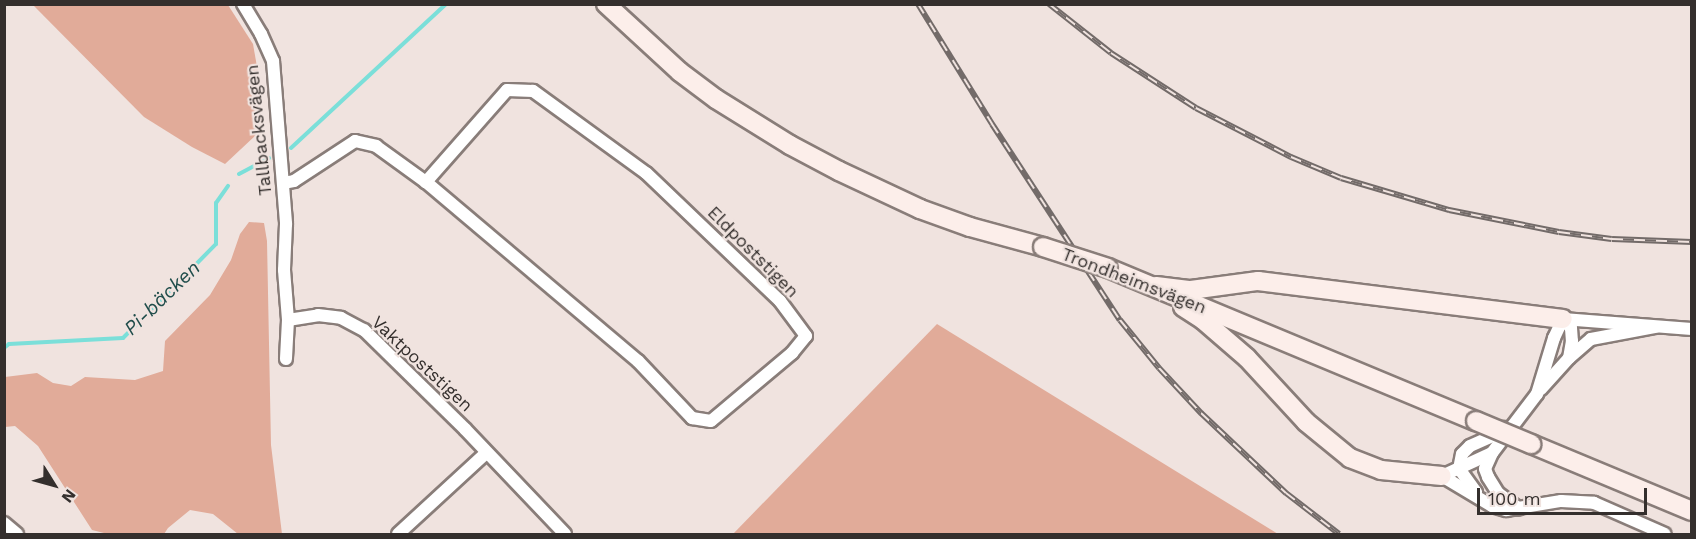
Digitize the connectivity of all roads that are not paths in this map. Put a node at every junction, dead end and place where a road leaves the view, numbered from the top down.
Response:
1 (243, 4) edge
2 (606, 4) edge
3 (289, 182) junction
4 (426, 182) junction
5 (1150, 284) junction
6 (1563, 319) junction
7 (288, 320) junction
8 (1656, 327) junction
9 (1692, 329) edge
10 (1569, 357) junction
11 (286, 359) dead end
12 (1537, 394) junction
13 (1520, 414) junction
14 (486, 453) junction
15 (1492, 453) junction
16 (1451, 472) junction
17 (1480, 498) junction
18 (1519, 509) junction
19 (1692, 511) edge
20 (4, 523) edge
21 (17, 534) edge
22 (398, 534) edge
23 (565, 534) edge
24 (1665, 534) edge

1 - 3 street, Tallbacksvägen
2 - 5 main road, Trondheimsvägen, bridge
3 - 4 street, Eldpoststigen
3 - 7 street, Tallbacksvägen
4 - 4 street, Eldpoststigen
5 - 6 main road
5 - 16 main road
5 - 19 main road, Trondheimsvägen, bridge
6 - 8 street
6 - 10 street
6 - 12 street
7 - 11 street, Tallbacksvägen
7 - 14 street, Vaktpoststigen
8 - 9 street
8 - 10 street
10 - 12 street
12 - 13 street
13 - 15 street
13 - 16 street
14 - 22 street
14 - 23 street, Vaktpoststigen
15 - 16 street
15 - 18 street
16 - 17 street
16 - 17 street
17 - 18 street
18 - 24 street
20 - 21 street

